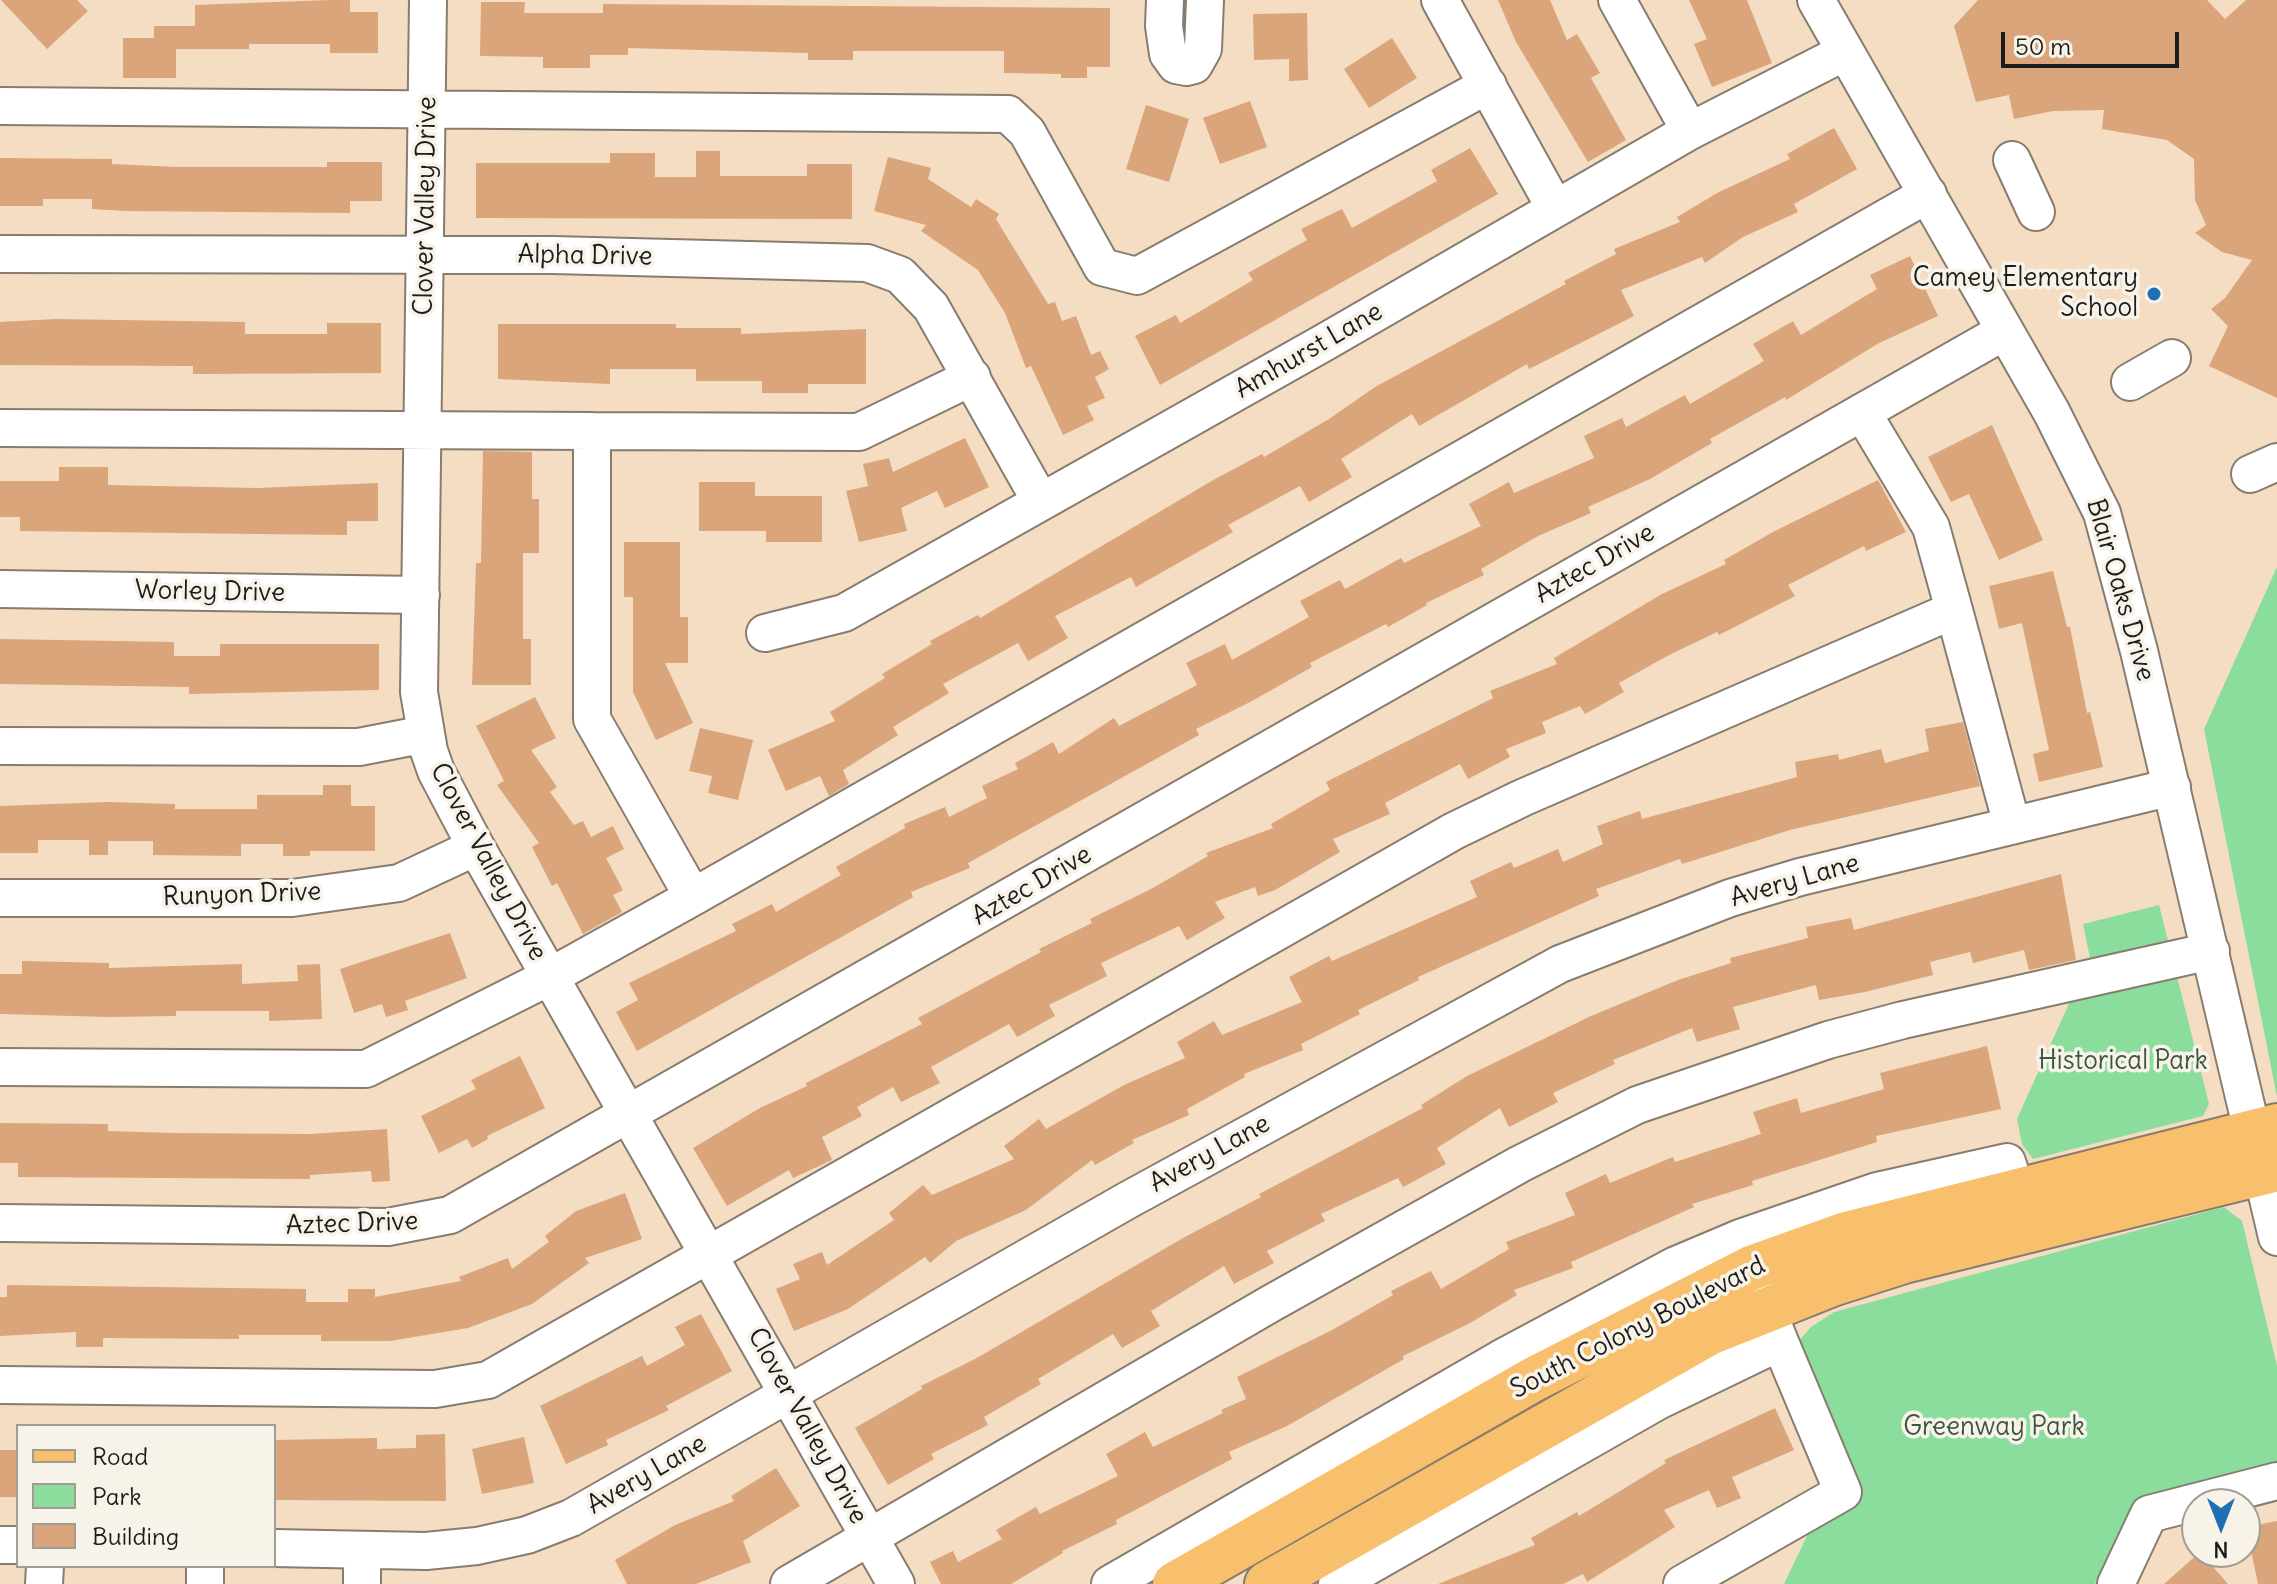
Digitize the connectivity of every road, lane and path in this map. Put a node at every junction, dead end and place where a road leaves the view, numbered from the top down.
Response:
1 (428, 0) edge
2 (1165, 0) edge
3 (1205, 0) edge
4 (1440, 0) edge
5 (1617, 0) edge
6 (1816, 0) edge
7 (1845, 52) junction
8 (1488, 85) junction
9 (0, 106) edge
10 (427, 109) junction
11 (1690, 131) junction
12 (2012, 160) dead end
13 (1928, 194) junction
14 (1555, 208) junction
15 (2036, 212) dead end
16 (0, 254) edge
17 (425, 255) junction
18 (2005, 331) junction
19 (2172, 358) dead end
20 (972, 377) junction
21 (2130, 382) dead end
22 (1862, 412) junction
23 (0, 428) edge
24 (592, 431) junction
25 (423, 432) junction
26 (1041, 502) junction
27 (0, 589) edge
28 (421, 595) junction
29 (1954, 610) junction
30 (765, 633) dead end
31 (426, 734) junction
32 (0, 746) edge
33 (2172, 787) junction
34 (2012, 825) junction
35 (476, 847) junction
36 (693, 897) junction
37 (0, 898) edge
38 (2211, 951) junction
39 (549, 977) junction
40 (0, 1067) edge
41 (629, 1114) junction
42 (2268, 1150) edge
43 (0, 1223) edge
44 (2277, 1237) edge
45 (1745, 1253) junction
46 (711, 1256) junction
47 (1773, 1326) junction
48 (0, 1385) edge
49 (790, 1393) junction
50 (2277, 1481) edge
51 (870, 1539) junction
52 (276, 1548) edge
53 (362, 1567) edge
54 (426, 1567) edge
55 (789, 1584) edge
56 (896, 1584) edge
57 (1110, 1584) edge
58 (1175, 1584) edge
59 (1267, 1584) edge
60 (1337, 1584) edge
61 (1682, 1584) edge
62 (2116, 1584) edge

1 - 10 street, Clover Valley Drive
2 - 3 street
4 - 8 street
5 - 11 street
6 - 7 street, Blair Oaks Drive
7 - 11 street, Amhurst Lane
7 - 13 street, Blair Oaks Drive
8 - 10 street
8 - 14 street
9 - 10 street
10 - 17 street, Clover Valley Drive
11 - 14 street, Amhurst Lane
12 - 15 street
13 - 18 street, Blair Oaks Drive
13 - 36 street
14 - 26 street, Amhurst Lane
16 - 17 street, Alpha Drive
17 - 20 street, Alpha Drive
17 - 25 street, Clover Valley Drive
18 - 22 street, Aztec Drive
18 - 33 street, Blair Oaks Drive
19 - 21 street
20 - 24 street
20 - 26 street, Alpha Drive
22 - 29 street
22 - 41 street, Aztec Drive
23 - 25 street
24 - 25 street
24 - 36 street
25 - 28 street, Clover Valley Drive
26 - 30 street, Amhurst Lane
27 - 28 street, Worley Drive
28 - 31 street, Clover Valley Drive
29 - 34 street
29 - 46 street
31 - 32 street
31 - 35 street, Clover Valley Drive
33 - 34 street, Avery Lane
33 - 38 street, Blair Oaks Drive
34 - 49 street, Avery Lane
35 - 37 street, Runyon Drive
35 - 39 street, Clover Valley Drive
36 - 39 street
38 - 42 street, Blair Oaks Drive
38 - 51 street
39 - 40 street
39 - 41 street, Clover Valley Drive
41 - 43 street, Aztec Drive
41 - 46 street, Clover Valley Drive
42 - 44 street, Blair Oaks Drive
42 - 45 main road, South Colony Boulevard
42 - 47 main road, South Colony Boulevard
45 - 47 street
45 - 57 street
45 - 58 main road, South Colony Boulevard
46 - 48 street
46 - 49 street, Clover Valley Drive
47 - 59 main road, South Colony Boulevard
47 - 60 street
47 - 61 street
49 - 51 street, Clover Valley Drive
49 - 54 street, Avery Lane
50 - 62 street
51 - 55 street
51 - 56 street, Clover Valley Drive
52 - 53 street, Avery Lane
53 - 54 street, Avery Lane

